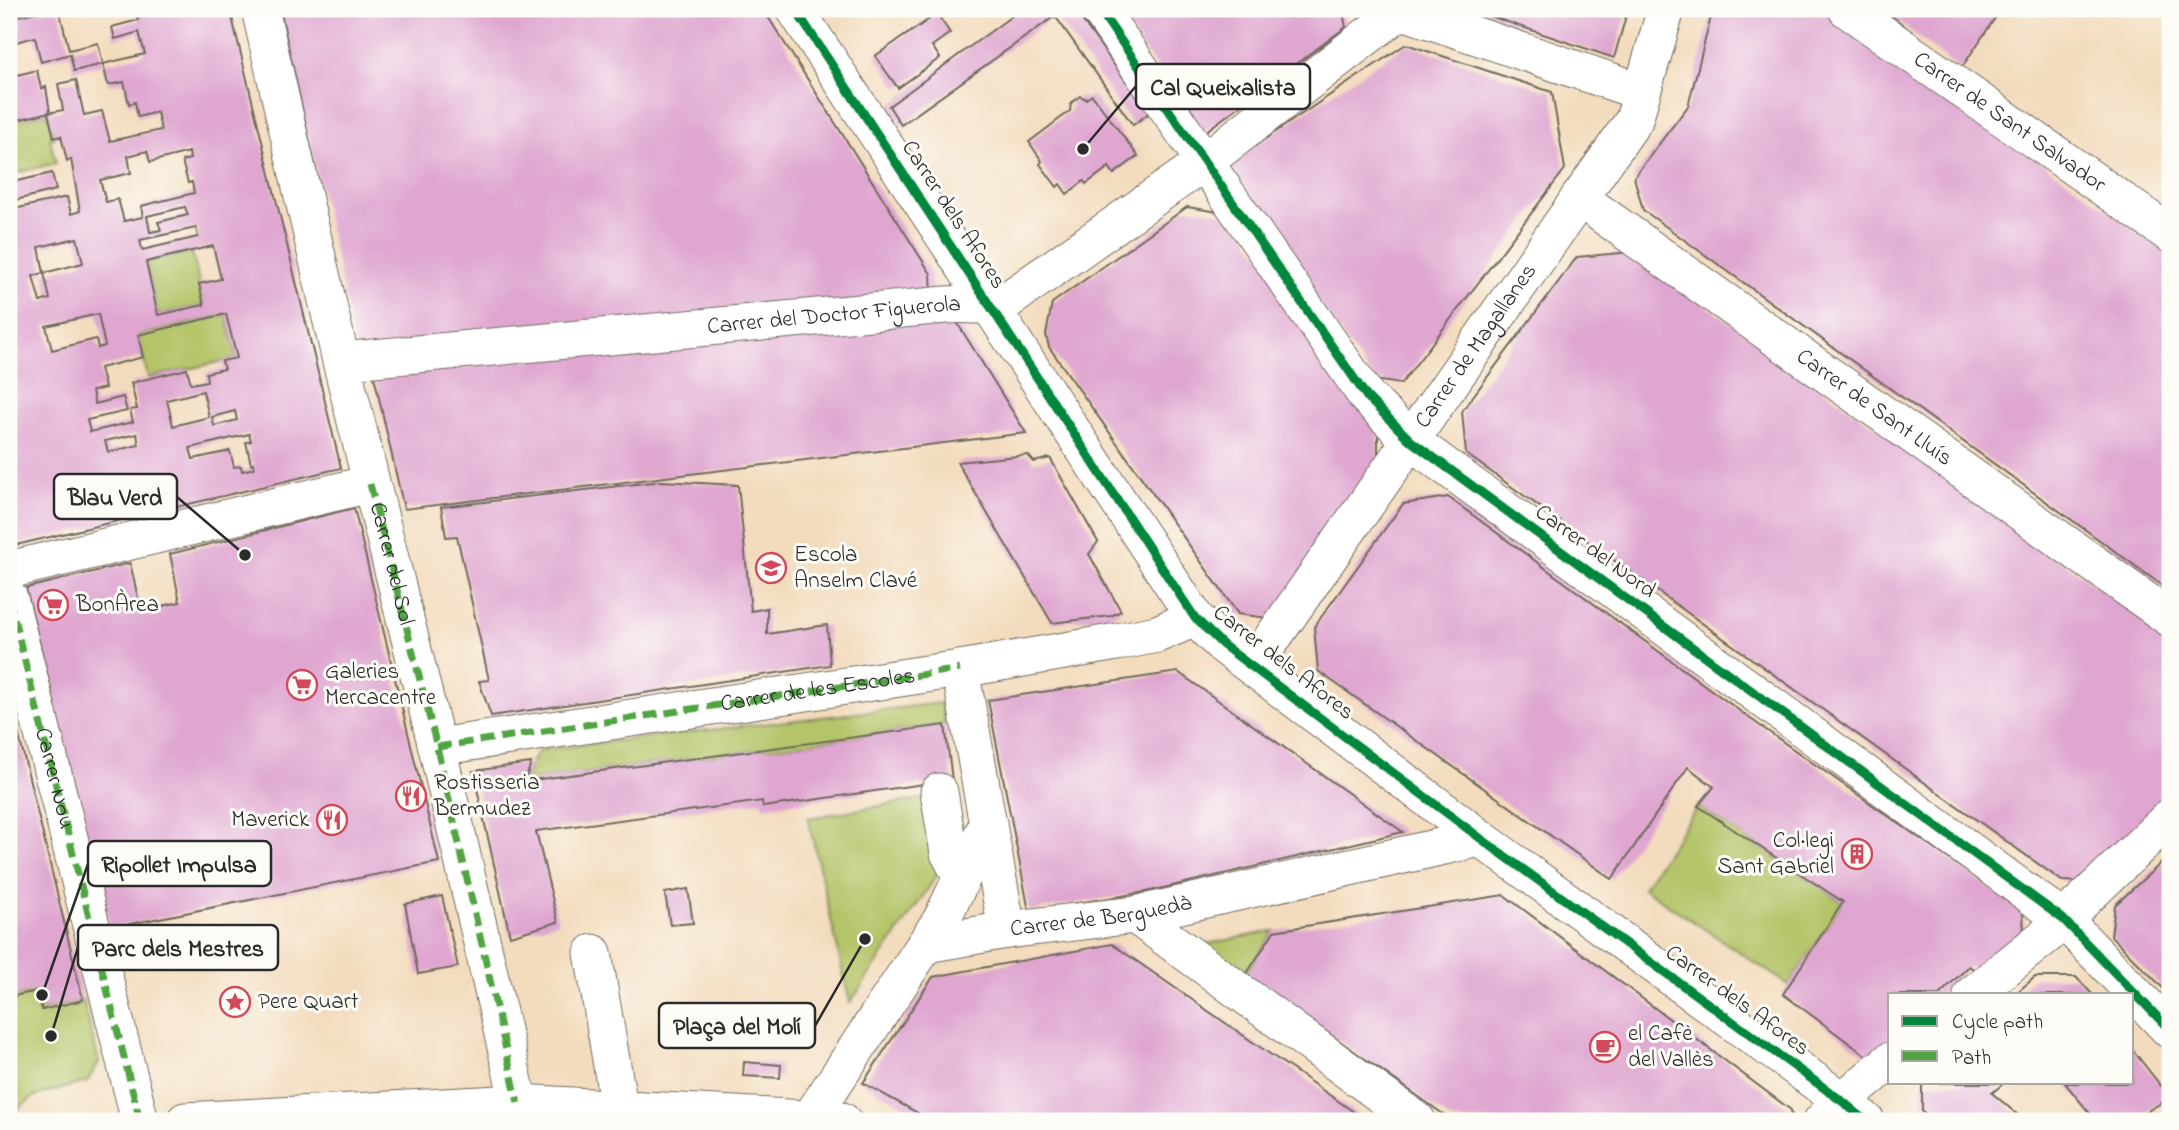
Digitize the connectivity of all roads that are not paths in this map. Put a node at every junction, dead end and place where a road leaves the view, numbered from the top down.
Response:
1 (260, 9) edge
2 (795, 9) edge
3 (1099, 9) edge
4 (1399, 9) edge
5 (1667, 9) edge
6 (1847, 9) edge
7 (1642, 92) junction
8 (1203, 163) junction
9 (1579, 198) junction
10 (2170, 234) edge
11 (990, 307) junction
12 (341, 361) junction
13 (1410, 440) junction
14 (370, 484) junction
15 (9, 570) edge
16 (9, 598) edge
17 (1195, 618) junction
18 (2170, 618) edge
19 (1253, 666) junction
20 (960, 669) junction
21 (437, 747) junction
22 (939, 792) dead end
23 (2170, 817) edge
24 (988, 823) junction
25 (1480, 838) junction
26 (962, 877) junction
27 (1135, 915) junction
28 (2063, 919) junction
29 (1007, 930) junction
30 (926, 944) junction
31 (593, 953) dead end
32 (1974, 993) edge
33 (2170, 1030) edge
34 (1888, 1063) edge
35 (619, 1107) junction
36 (521, 1112) edge
37 (1843, 1114) edge
38 (826, 1120) edge
39 (140, 1121) edge
40 (185, 1121) edge
41 (1417, 1121) edge

1 - 12 street, Carrer del Sol
2 - 11 street, Carrer dels Afores
3 - 8 street, Carrer del Nord
4 - 7 street
4 - 8 street, Carrer del Doctor Figuerola
5 - 7 street, Carrer de Magallanes
6 - 10 street, Carrer de Sant Salvador
7 - 9 street, Carrer de Magallanes
8 - 11 street, Carrer del Doctor Figuerola
8 - 13 street, Carrer del Nord
9 - 13 street, Carrer de Magallanes
9 - 18 street, Carrer de Sant Lluís
11 - 12 street, Carrer del Doctor Figuerola
11 - 17 street, Carrer dels Afores
12 - 14 street, Carrer del Sol
13 - 19 street, Carrer de Magallanes
13 - 28 street, Carrer del Nord
14 - 15 street
14 - 21 street, Carrer del Sol
16 - 39 street, Carrer Nou
17 - 19 street, Carrer dels Afores
17 - 20 street, Carrer de les Escoles
19 - 25 street, Carrer dels Afores
20 - 21 street, Carrer de les Escoles
20 - 24 street
21 - 36 street, Carrer del Sol
22 - 26 street
23 - 28 street
24 - 26 street
24 - 29 street
25 - 27 street, Carrer de Berguedà
25 - 37 street, Carrer dels Afores
26 - 30 street
27 - 29 street, Carrer de Berguedà
27 - 41 street
28 - 32 street
28 - 33 street, Carrer del Nord
29 - 30 street, Carrer de Berguedà
30 - 38 street
31 - 35 street
34 - 37 street
35 - 36 street
35 - 38 street
36 - 40 street

